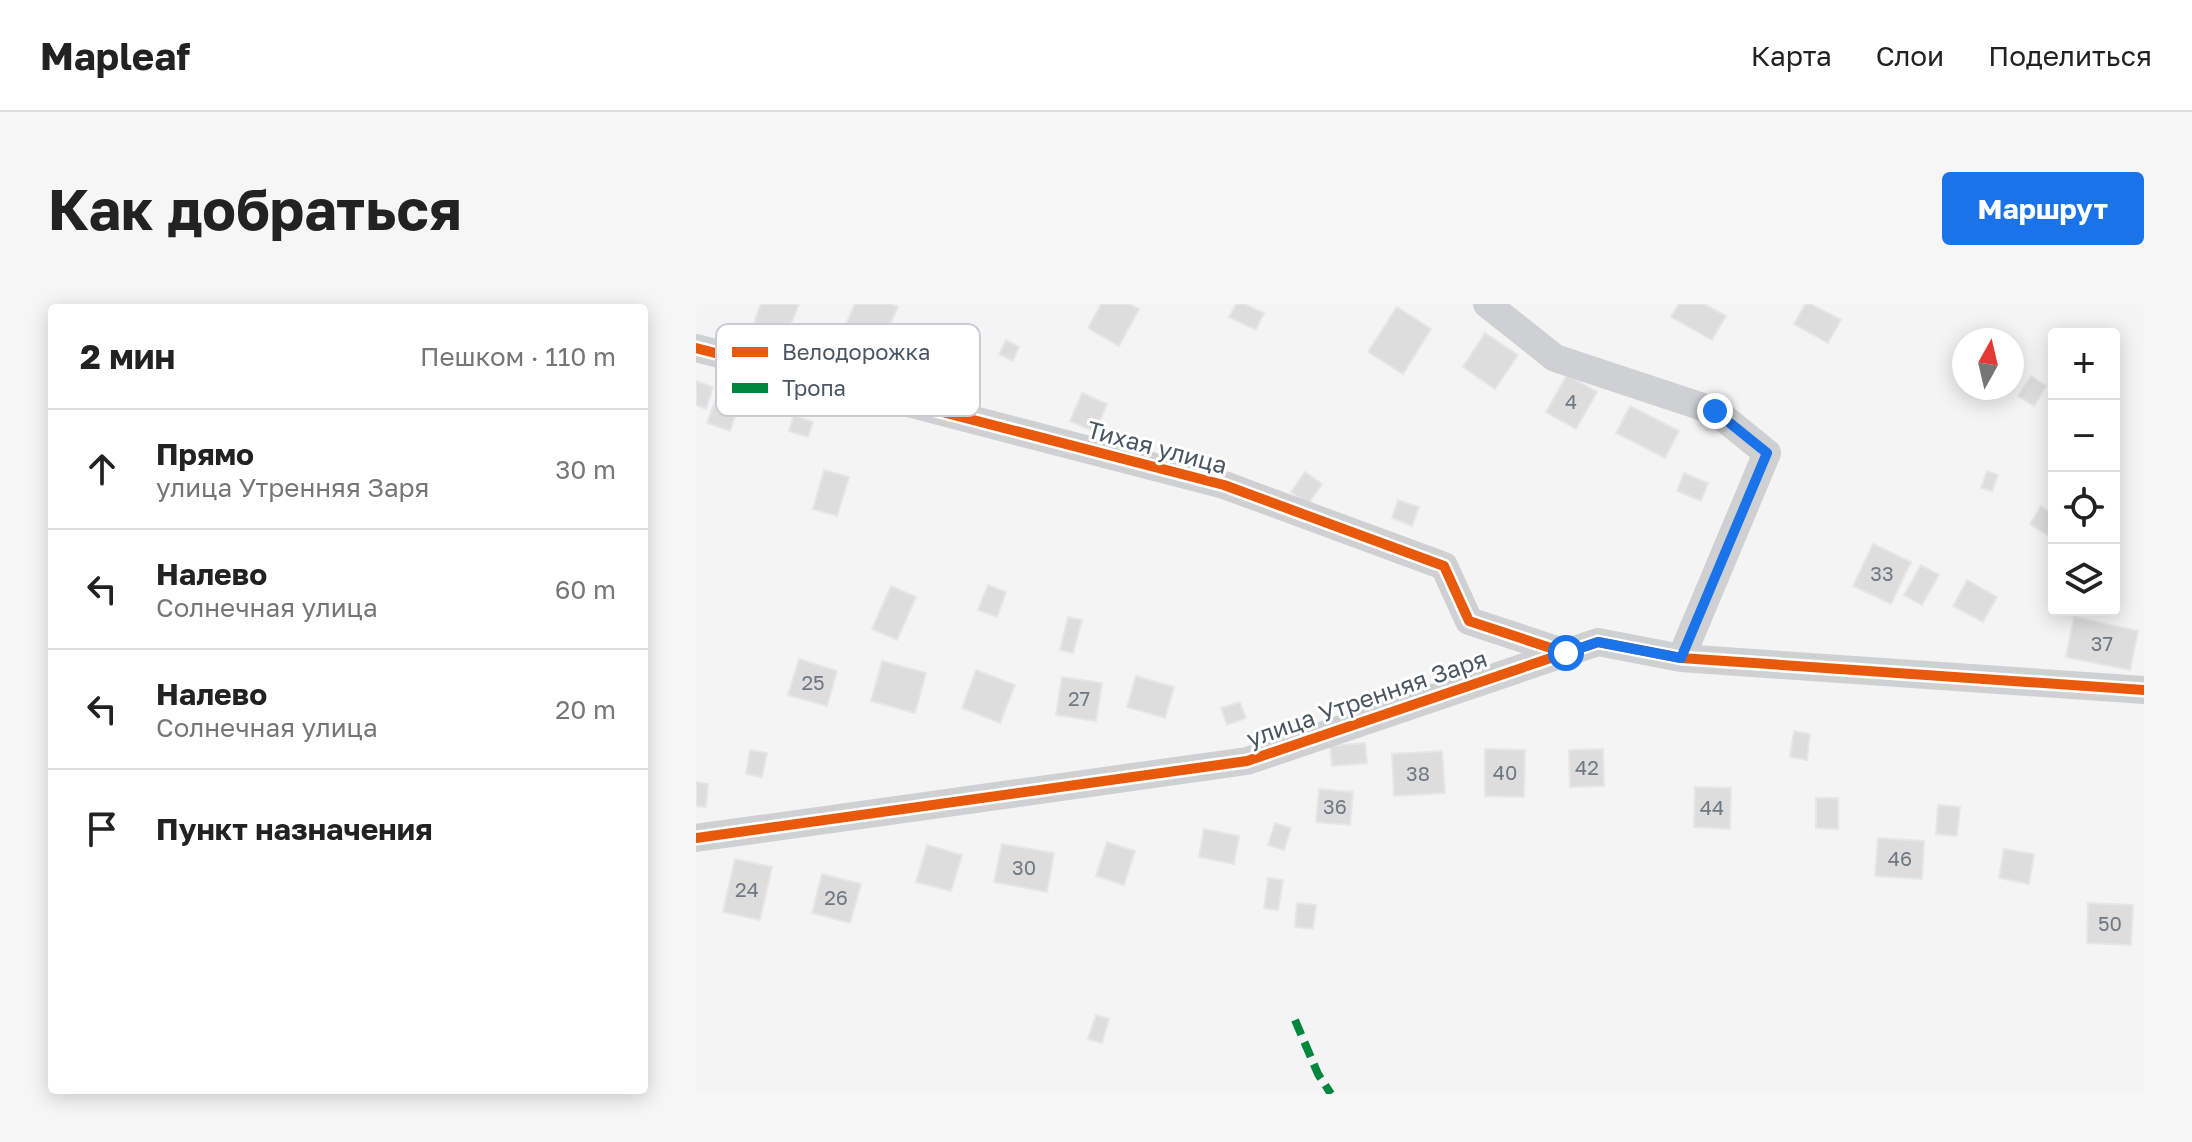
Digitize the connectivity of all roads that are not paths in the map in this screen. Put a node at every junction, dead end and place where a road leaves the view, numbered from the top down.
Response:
1 (1487, 304) edge
2 (696, 348) edge
3 (716, 353) edge
4 (958, 416) edge
5 (1566, 653) junction
6 (1681, 658) junction
7 (2144, 690) edge
8 (696, 838) edge

1 - 6 street
2 - 3 street, Тихая улица
4 - 5 street, Тихая улица
5 - 6 street, улица Утренняя Заря
5 - 8 street, улица Утренняя Заря
6 - 7 street, улица Утренняя Заря

